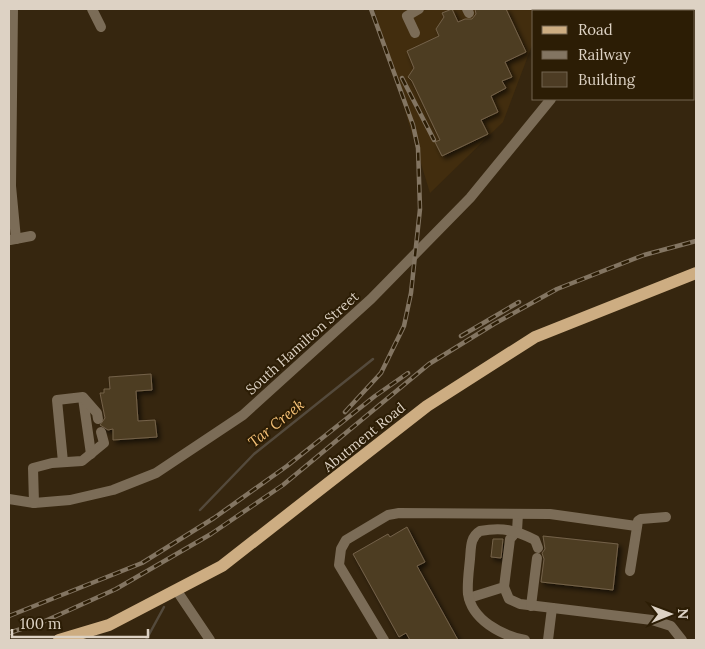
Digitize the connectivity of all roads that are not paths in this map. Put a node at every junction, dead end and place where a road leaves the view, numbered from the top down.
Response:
1 (13, 9) edge
2 (92, 9) edge
3 (419, 9) edge
4 (101, 27) dead end
5 (415, 34) dead end
6 (550, 100) edge
7 (31, 236) dead end
8 (12, 239) edge
9 (696, 273) edge
10 (83, 397) junction
11 (98, 419) dead end
12 (101, 432) dead end
13 (91, 454) junction
14 (63, 462) junction
15 (9, 499) edge
16 (34, 503) junction
17 (518, 514) junction
18 (666, 517) dead end
19 (636, 526) junction
20 (517, 531) junction
21 (630, 571) dead end
22 (504, 588) junction
23 (177, 591) junction
24 (469, 598) junction
25 (532, 606) junction
26 (552, 608) junction
27 (59, 640) edge
28 (210, 640) edge
29 (384, 640) edge
30 (525, 640) edge
31 (548, 640) edge
32 (682, 640) edge

1 - 8 street
2 - 4 street
3 - 5 street
6 - 16 street, South Hamilton Street
7 - 8 street
9 - 23 main road, Abutment Road
10 - 11 street
10 - 13 street
10 - 14 street
12 - 13 street
13 - 14 street
14 - 16 street
15 - 16 street, South Hamilton Street
17 - 19 street
17 - 20 street
17 - 29 street
18 - 19 street
19 - 21 street
20 - 22 street
20 - 24 street
20 - 25 street
22 - 24 street
22 - 25 street
23 - 27 main road, Abutment Road
23 - 28 street
24 - 30 street
25 - 26 street
26 - 31 street
26 - 32 street

